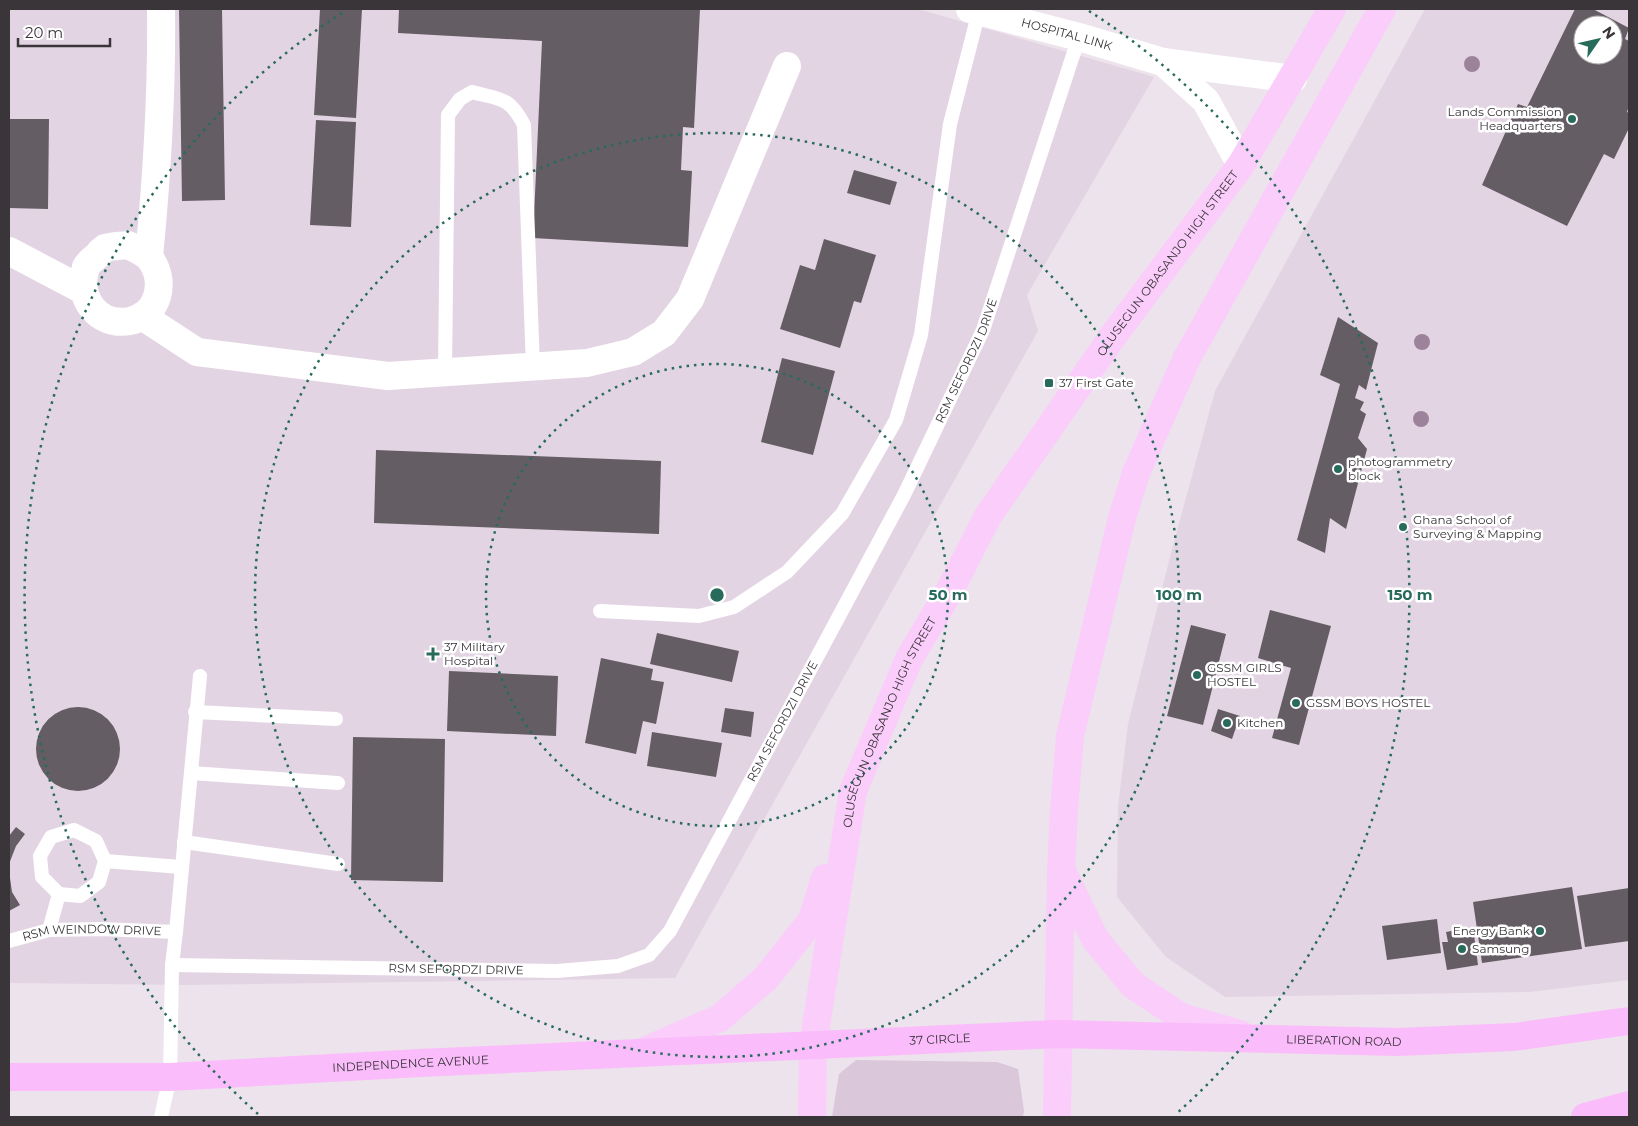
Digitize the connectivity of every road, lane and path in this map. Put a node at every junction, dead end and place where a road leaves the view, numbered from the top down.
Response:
1 (161, 9) edge
2 (1332, 9) edge
3 (1382, 9) edge
4 (989, 12) edge
5 (1079, 37) junction
6 (1163, 62) junction
7 (787, 66) dead end
8 (1293, 79) junction
9 (1241, 165) junction
10 (9, 251) edge
11 (149, 258) junction
12 (83, 290) junction
13 (142, 316) junction
14 (533, 367) junction
15 (445, 372) junction
16 (600, 611) dead end
17 (200, 676) dead end
18 (195, 712) junction
19 (336, 719) dead end
20 (191, 773) junction
21 (338, 784) dead end
22 (853, 791) junction
23 (184, 842) junction
24 (105, 861) junction
25 (338, 864) dead end
26 (181, 868) junction
27 (1061, 871) junction
28 (59, 894) junction
29 (49, 930) junction
30 (176, 932) junction
31 (9, 941) edge
32 (172, 965) junction
33 (1629, 1021) edge
34 (1057, 1034) junction
35 (1256, 1038) junction
36 (813, 1045) junction
37 (642, 1052) junction
38 (9, 1076) edge
39 (170, 1078) junction
40 (1629, 1104) edge
41 (161, 1117) edge
42 (812, 1117) edge
43 (1057, 1117) edge
44 (1585, 1117) edge

1 - 11 street
2 - 8 main road, OLUSEGUN OBASANJO HIGH STREET
3 - 27 main road
4 - 5 street, HOSPITAL LINK
4 - 16 lane
5 - 6 street, HOSPITAL LINK
5 - 32 lane, RSM SEFORDZI DRIVE
6 - 8 street, HOSPITAL LINK
6 - 9 street, HOSPITAL LINK
7 - 14 street
8 - 9 main road, OLUSEGUN OBASANJO HIGH STREET
9 - 22 main road, OLUSEGUN OBASANJO HIGH STREET
10 - 12 street
11 - 12 street
11 - 13 street
12 - 13 street
13 - 15 street
14 - 15 street
14 - 15 lane
17 - 18 lane
18 - 19 lane
18 - 20 lane
20 - 21 lane
20 - 23 lane
22 - 36 main road, OLUSEGUN OBASANJO HIGH STREET
22 - 37 main road
23 - 25 lane
23 - 26 lane
24 - 26 lane
24 - 28 lane
24 - 28 lane
26 - 30 lane
27 - 34 main road
27 - 35 main road
28 - 29 lane
29 - 30 lane, RSM WEINDOW DRIVE
29 - 31 lane, RSM WEINDOW DRIVE
30 - 32 lane
32 - 39 lane
33 - 35 highway, LIBERATION ROAD
34 - 35 highway, LIBERATION ROAD
34 - 36 highway, 37 CIRCLE
34 - 43 main road
36 - 37 highway, INDEPENDENCE AVENUE
36 - 42 main road
37 - 39 highway, INDEPENDENCE AVENUE
38 - 39 highway, INDEPENDENCE AVENUE
39 - 41 lane
40 - 44 highway

